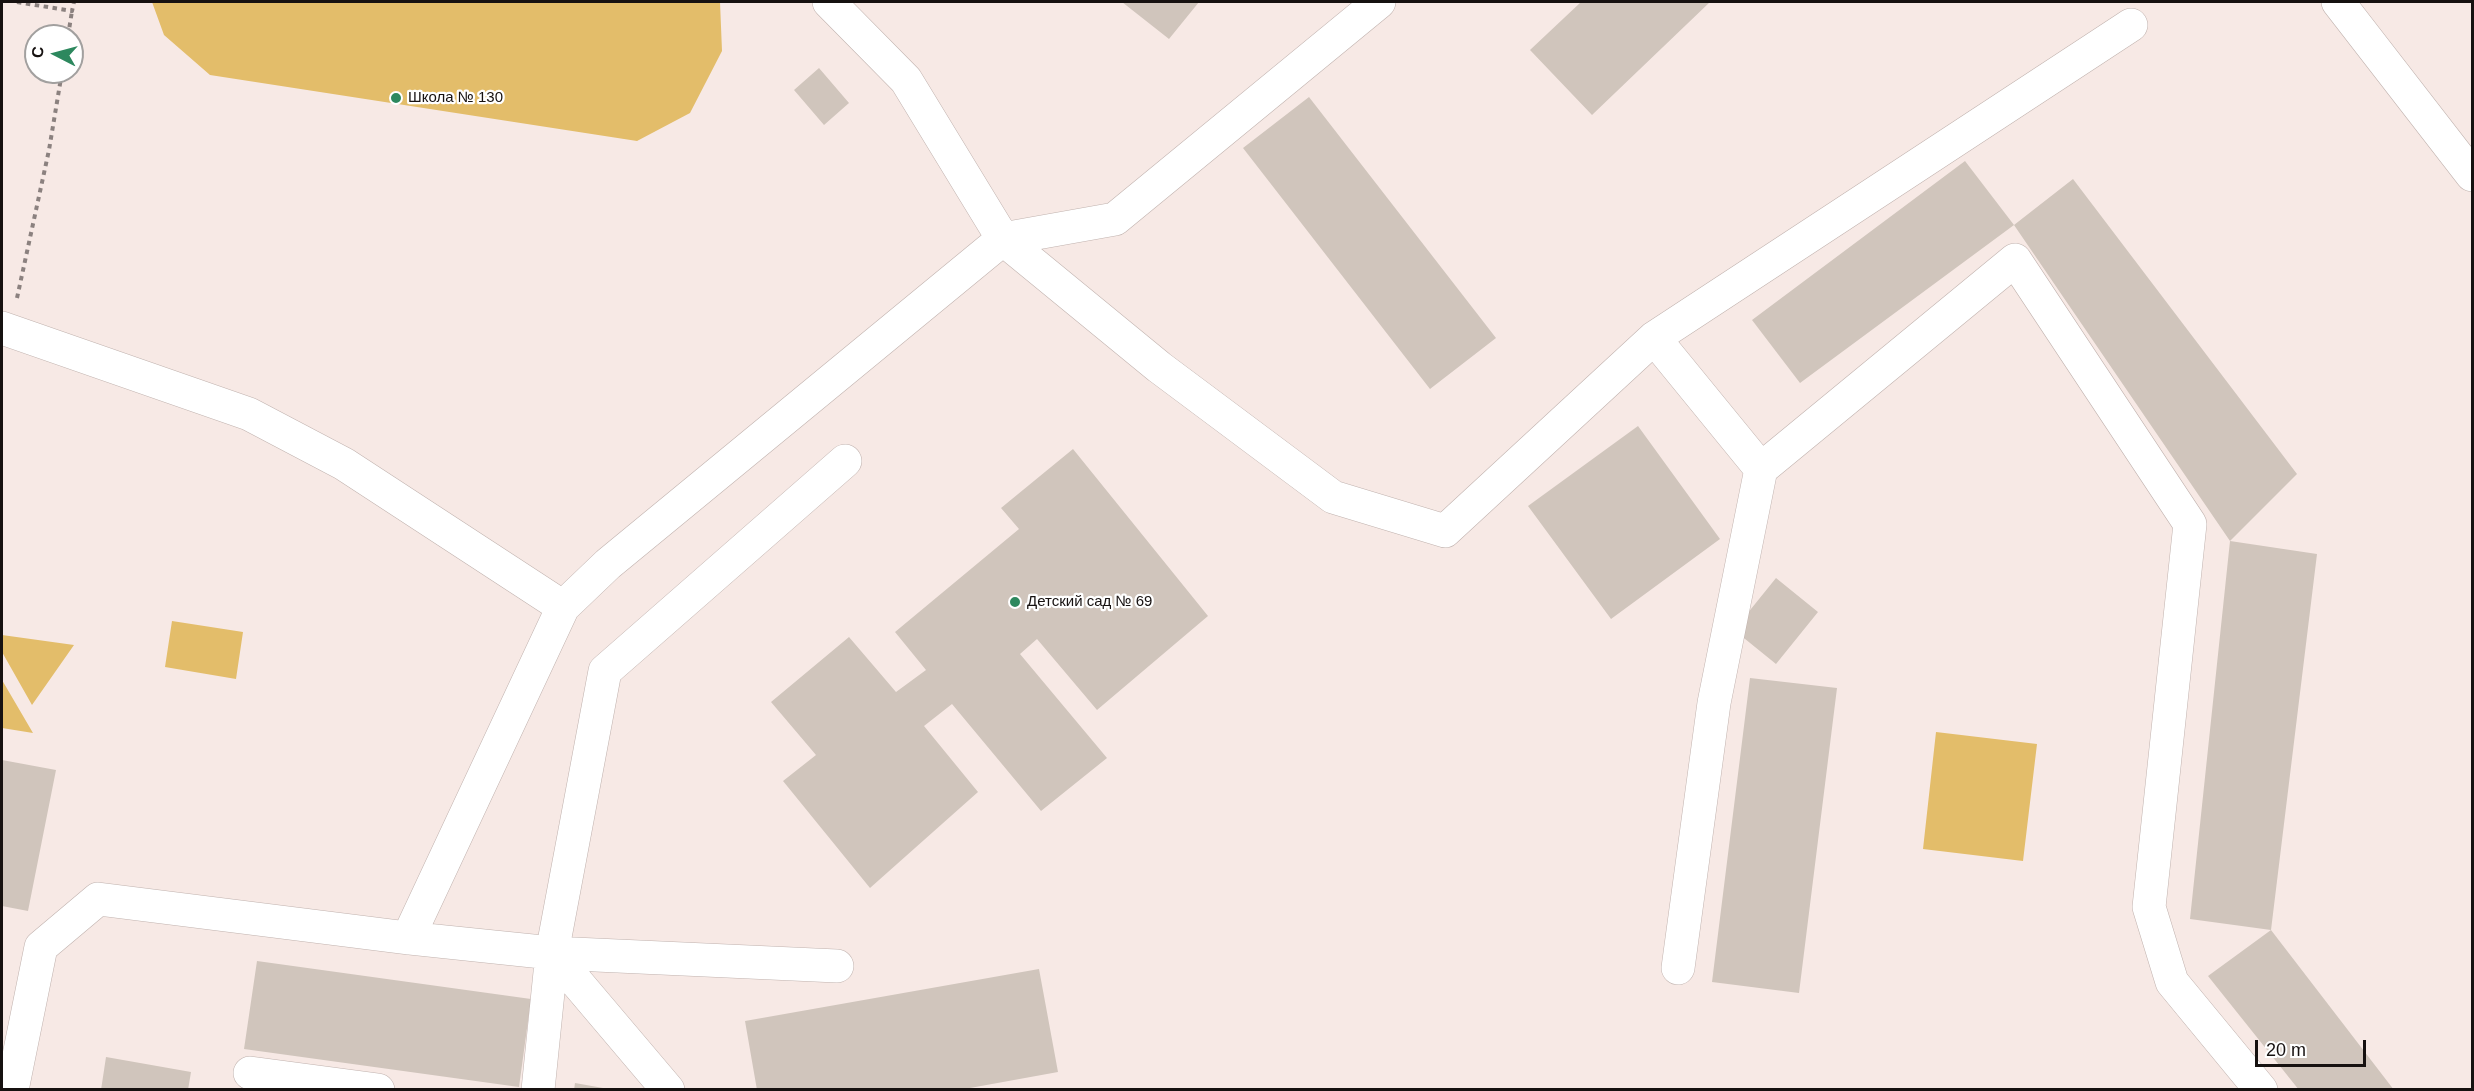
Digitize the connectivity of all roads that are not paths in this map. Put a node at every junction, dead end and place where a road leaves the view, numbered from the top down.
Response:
1 (829, 2) edge
2 (1379, 2) edge
3 (2338, 2) edge
4 (2131, 25) dead end
5 (2472, 175) edge
6 (1003, 239) junction
7 (6, 329) edge
8 (1654, 338) junction
9 (845, 461) dead end
10 (1761, 469) junction
11 (563, 606) junction
12 (408, 938) junction
13 (552, 953) junction
14 (837, 966) dead end
15 (1678, 968) dead end
16 (12, 1036) edge
17 (250, 1073) dead end
18 (12, 1089) edge
19 (378, 1089) edge
20 (538, 1089) edge
21 (668, 1089) edge
22 (2261, 1089) edge

1 - 6 street
2 - 6 street
3 - 5 street
4 - 8 street
6 - 8 street
6 - 11 street
7 - 11 street
8 - 10 street
9 - 13 street
10 - 15 street
10 - 22 street
11 - 12 street
12 - 13 street
12 - 16 street
13 - 14 street
13 - 20 street
13 - 21 street
16 - 18 street
17 - 19 street

